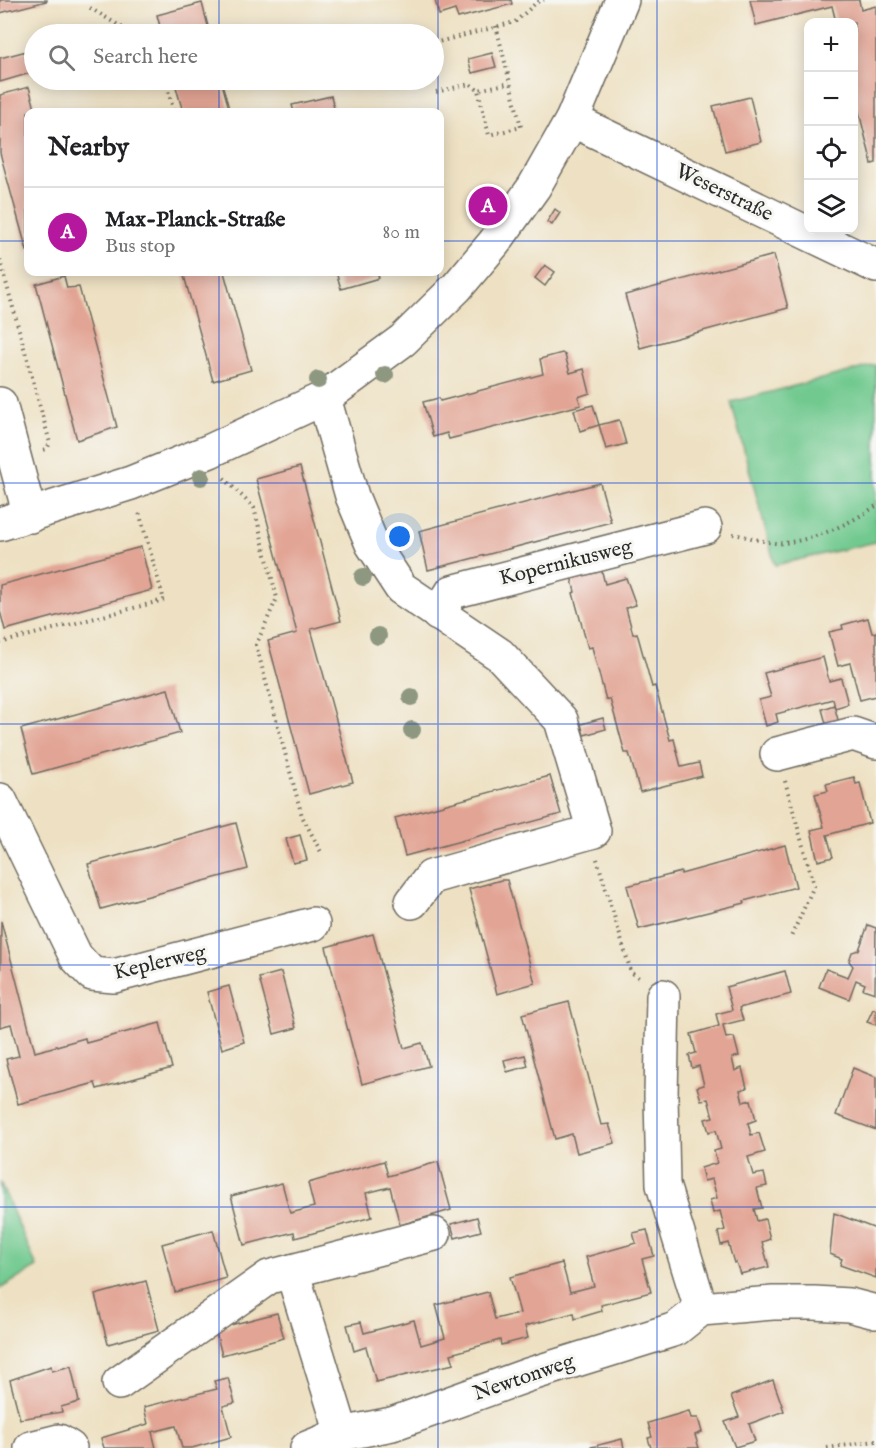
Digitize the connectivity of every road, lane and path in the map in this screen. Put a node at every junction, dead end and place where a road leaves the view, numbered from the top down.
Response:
1 (544, 0) edge
2 (622, 0) edge
3 (90, 9) dead end
4 (115, 24) edge
5 (496, 26) junction
6 (444, 40) edge
7 (510, 83) junction
8 (168, 90) edge
9 (478, 90) junction
10 (436, 92) dead end
11 (173, 108) edge
12 (572, 120) junction
13 (0, 260) edge
14 (876, 266) edge
15 (324, 398) junction
16 (0, 404) edge
17 (210, 451) junction
18 (15, 458) junction
19 (131, 483) junction
20 (876, 506) edge
21 (15, 520) edge
22 (705, 527) joint
23 (438, 614) junction
24 (0, 643) edge
25 (876, 742) edge
26 (777, 754) joint
27 (0, 800) edge
28 (594, 831) junction
29 (321, 852) dead end
30 (412, 902) dead end
31 (314, 924) dead end
32 (791, 937) dead end
33 (663, 996) joint
34 (434, 1234) dead end
35 (292, 1271) junction
36 (702, 1309) junction
37 (876, 1312) edge
38 (119, 1383) dead end
39 (342, 1434) junction
40 (876, 1441) edge
41 (31, 1448) edge
42 (70, 1448) edge
43 (308, 1448) edge
44 (827, 1448) edge

1 - 5 path
2 - 12 street
3 - 4 path
5 - 6 path
5 - 7 path
7 - 9 path
7 - 9 path
8 - 11 path
9 - 10 path
12 - 14 street, Weserstraße
12 - 15 street
13 - 18 path
15 - 17 street
15 - 23 street
16 - 18 street
17 - 19 street
17 - 29 path
18 - 21 street
19 - 21 street
19 - 24 path
20 - 22 path
22 - 23 street, Kopernikusweg
23 - 28 street
25 - 26 street
26 - 32 path
27 - 31 street, Keplerweg
28 - 30 street
28 - 33 path
33 - 36 street
34 - 35 street
35 - 38 street
35 - 39 street
36 - 37 street
36 - 39 street, Newtonweg
39 - 43 street, Newtonweg
40 - 44 path
41 - 42 street

